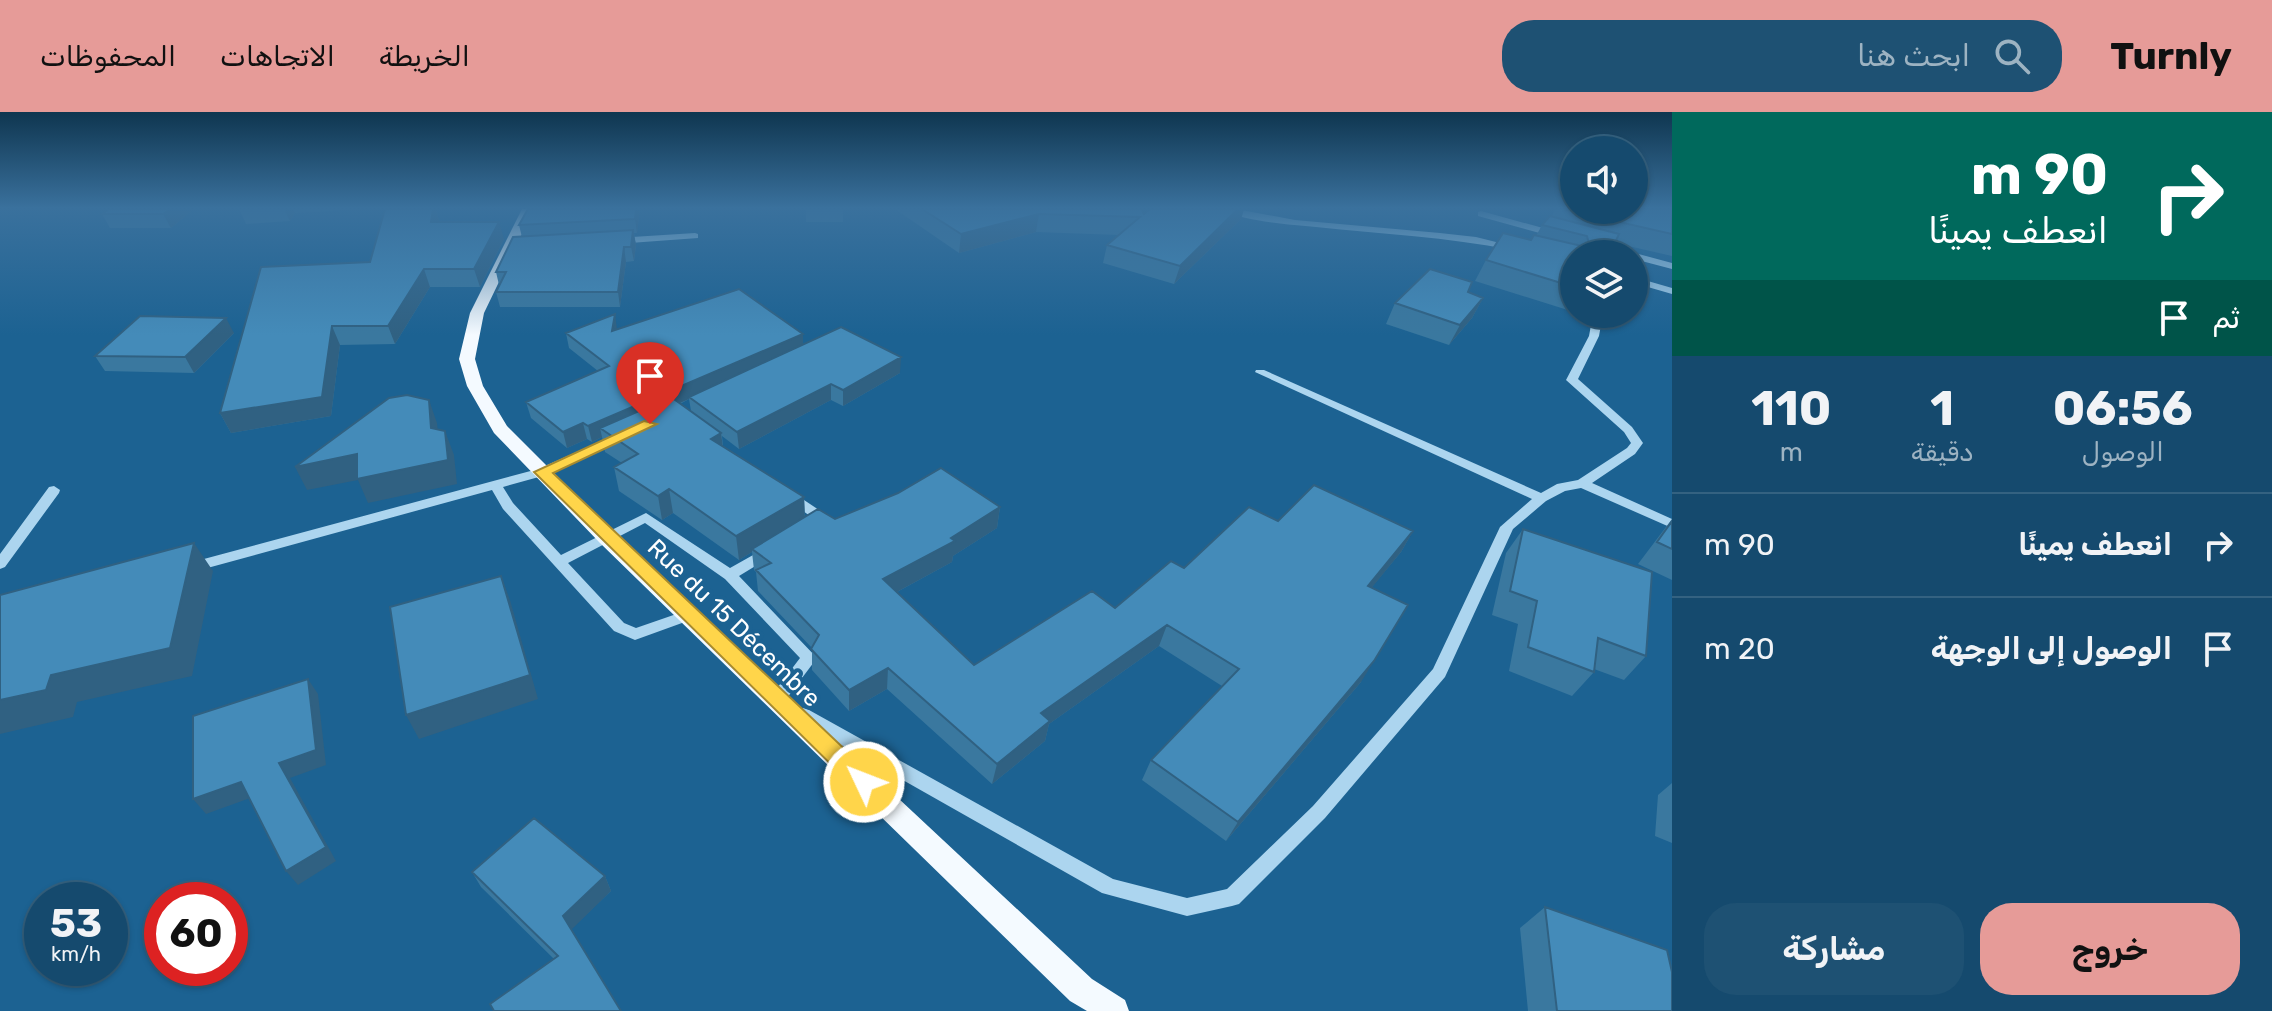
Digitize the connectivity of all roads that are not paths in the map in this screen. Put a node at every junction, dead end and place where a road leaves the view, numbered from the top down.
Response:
1 (514, 251) edge
2 (1648, 260) edge
3 (1672, 266) edge
4 (1648, 284) edge
5 (1672, 291) edge
6 (1595, 328) edge
7 (1260, 372) dead end
8 (636, 430) edge
9 (542, 472) junction
10 (774, 483) edge
11 (1582, 484) junction
12 (496, 485) junction
13 (54, 490) dead end
14 (1541, 498) junction
15 (1672, 524) edge
16 (810, 527) edge
17 (607, 538) junction
18 (783, 543) edge
19 (558, 562) junction
20 (0, 564) edge
21 (175, 572) edge
22 (730, 575) junction
23 (688, 615) junction
24 (776, 700) junction
25 (1114, 1011) edge

1 - 9 main road, Rue du 15 Décembre
2 - 3 street
4 - 5 street
6 - 11 street
7 - 14 street
8 - 9 street
9 - 12 street
9 - 17 main road, Rue du 15 Décembre
10 - 16 street
11 - 14 street
11 - 15 street
12 - 19 street
12 - 21 street
13 - 20 street
14 - 24 street
17 - 19 street
17 - 22 street
17 - 23 main road, Rue du 15 Décembre
18 - 22 street
19 - 23 street
22 - 24 street
23 - 24 main road, Rue du 15 Décembre
24 - 25 main road, Rue du 15 Décembre

